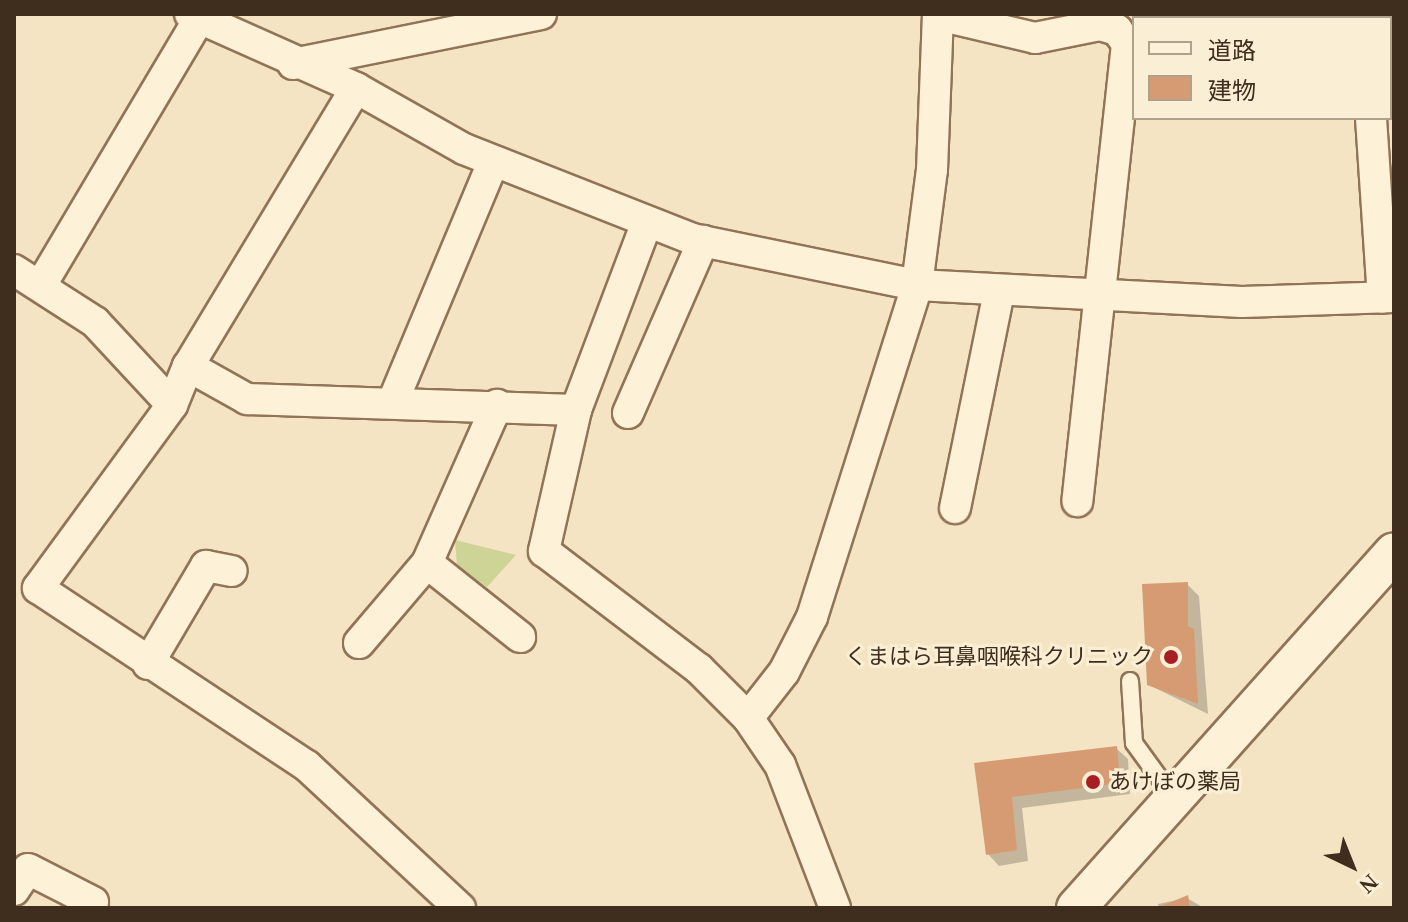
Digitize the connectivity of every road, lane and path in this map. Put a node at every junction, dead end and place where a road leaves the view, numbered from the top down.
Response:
1 (541, 14) edge
2 (938, 14) edge
3 (195, 16) edge
4 (1100, 19) edge
5 (291, 64) junction
6 (356, 88) junction
7 (1371, 120) edge
8 (493, 162) junction
9 (647, 222) junction
10 (703, 241) junction
11 (24, 282) edge
12 (917, 285) junction
13 (999, 292) junction
14 (1100, 298) junction
15 (1389, 298) edge
16 (188, 366) junction
17 (394, 399) junction
18 (172, 405) junction
19 (497, 405) junction
20 (576, 410) junction
21 (628, 413) dead end
22 (1077, 501) dead end
23 (955, 508) dead end
24 (1394, 552) edge
25 (427, 563) junction
26 (232, 571) dead end
27 (1394, 590) edge
28 (520, 637) dead end
29 (359, 643) dead end
30 (148, 664) junction
31 (1130, 681) dead end
32 (748, 718) junction
33 (1174, 798) junction
34 (14, 890) edge
35 (93, 902) dead end
36 (460, 908) edge
37 (835, 908) edge
38 (1076, 908) edge
39 (1102, 908) edge

1 - 5 street
2 - 4 street
2 - 12 street
3 - 5 street
3 - 11 street
4 - 14 street
5 - 6 street
6 - 8 street
6 - 16 street
7 - 15 street
8 - 9 street
8 - 17 street
9 - 10 street
9 - 20 street
10 - 12 street
10 - 21 street
11 - 18 street
12 - 13 street
12 - 32 street
13 - 14 street
13 - 23 street
14 - 15 street
14 - 22 street
16 - 17 street
16 - 18 street
17 - 19 street
18 - 30 street
19 - 20 street
19 - 25 street
20 - 32 street
24 - 33 street
25 - 28 street
25 - 29 street
26 - 30 street
27 - 39 street
30 - 36 street
31 - 33 lane
32 - 37 street
33 - 38 street
34 - 35 street

